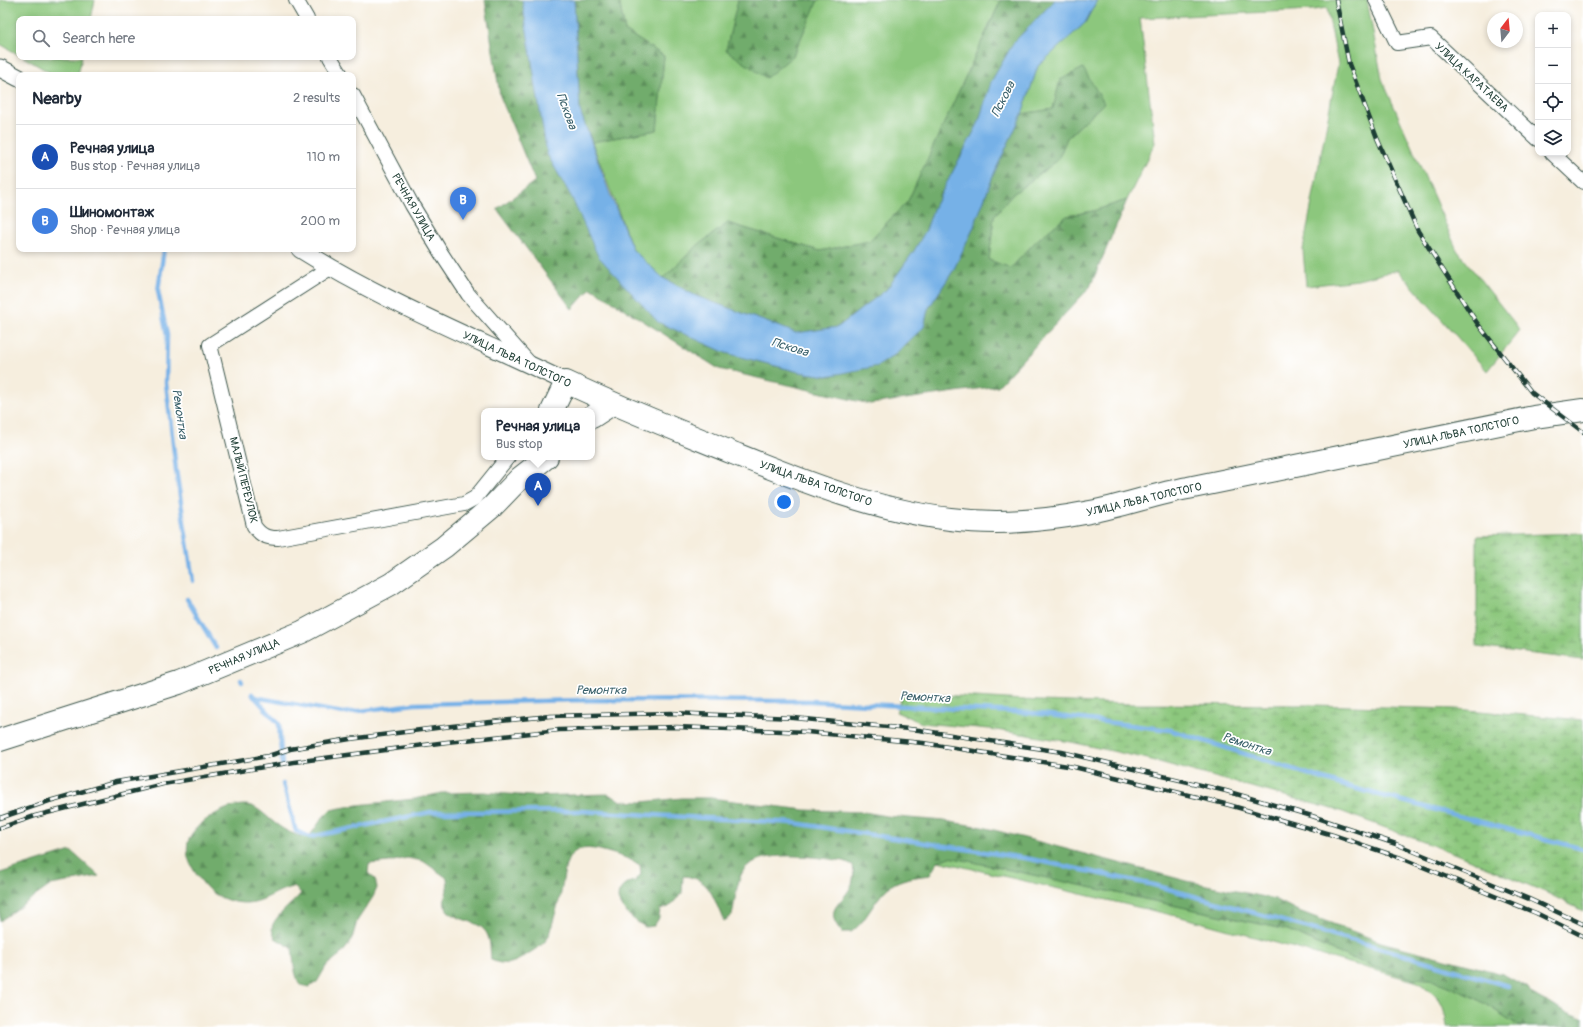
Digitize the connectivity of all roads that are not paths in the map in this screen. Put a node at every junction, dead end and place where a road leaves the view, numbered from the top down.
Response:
1 (296, 0) edge
2 (1376, 0) edge
3 (306, 16) edge
4 (332, 60) edge
5 (0, 68) edge
6 (339, 72) edge
7 (16, 76) edge
8 (356, 101) edge
9 (1535, 137) edge
10 (1555, 156) edge
11 (1583, 182) edge
12 (305, 252) edge
13 (330, 268) junction
14 (532, 366) junction
15 (566, 382) junction
16 (612, 404) junction
17 (553, 408) edge
18 (1583, 410) edge
19 (595, 415) edge
20 (506, 460) edge
21 (529, 460) edge
22 (543, 460) edge
23 (520, 478) junction
24 (0, 740) edge

1 - 3 street
2 - 9 street, УЛИЦА КАРАТАЕВА
4 - 6 street
5 - 7 street
8 - 14 street, РЕЧНАЯ УЛИЦА
10 - 11 street
12 - 13 street, УЛИЦА ЛЬВА ТОЛСТОГО
13 - 14 street, УЛИЦА ЛЬВА ТОЛСТОГО
13 - 20 street, МАЛЫЙ ПЕРЕУЛОК
14 - 15 street, УЛИЦА ЛЬВА ТОЛСТОГО
15 - 16 main road, УЛИЦА ЛЬВА ТОЛСТОГО
15 - 17 main road
16 - 18 main road, УЛИЦА ЛЬВА ТОЛСТОГО
16 - 19 main road
21 - 23 main road
22 - 23 main road
23 - 24 main road, РЕЧНАЯ УЛИЦА

